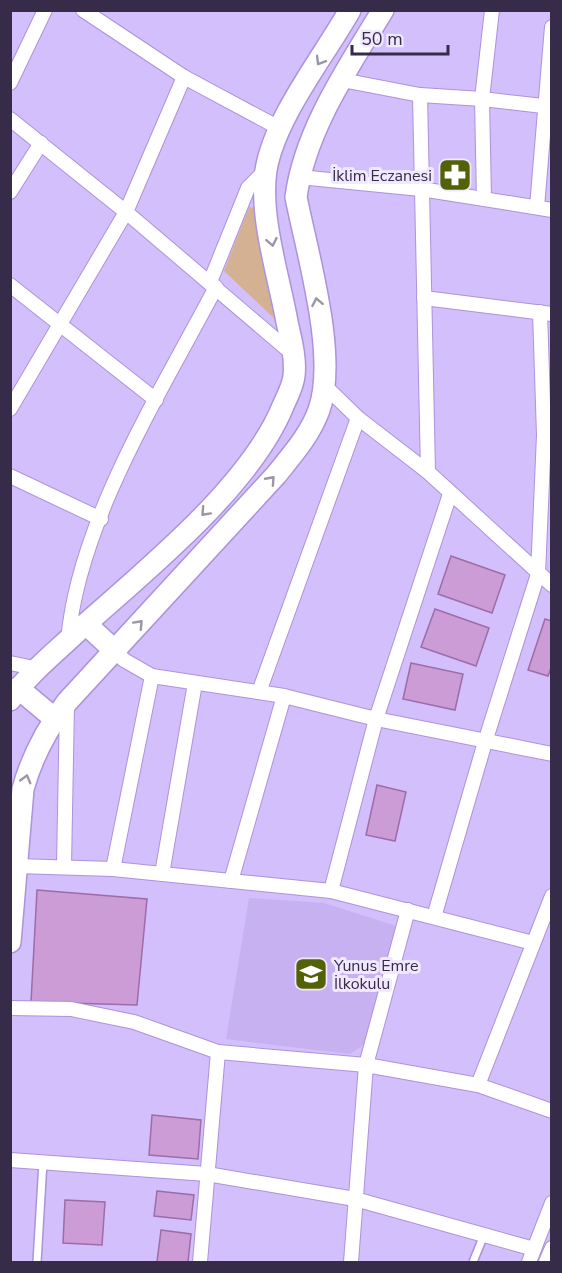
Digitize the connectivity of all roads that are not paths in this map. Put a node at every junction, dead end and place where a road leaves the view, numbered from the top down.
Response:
1 (45, 10) edge
2 (83, 10) edge
3 (383, 10) edge
4 (492, 10) edge
5 (345, 12) edge
6 (552, 27) edge
7 (184, 77) junction
8 (342, 80) junction
9 (10, 83) edge
10 (420, 95) junction
11 (482, 99) junction
12 (549, 107) edge
13 (10, 119) edge
14 (281, 129) junction
15 (41, 143) junction
16 (266, 170) junction
17 (299, 177) junction
18 (421, 189) junction
19 (10, 192) edge
20 (484, 199) junction
21 (537, 207) junction
22 (552, 210) edge
23 (126, 212) junction
24 (10, 285) edge
25 (213, 285) junction
26 (424, 298) junction
27 (546, 313) edge
28 (58, 323) junction
29 (289, 330) junction
30 (321, 330) junction
31 (294, 355) junction
32 (325, 386) junction
33 (156, 400) junction
34 (284, 404) junction
35 (10, 409) edge
36 (358, 418) junction
37 (314, 419) junction
38 (548, 437) edge
39 (428, 472) junction
40 (10, 476) edge
41 (450, 494) junction
42 (101, 519) junction
43 (538, 574) junction
44 (552, 585) edge
45 (86, 624) junction
46 (68, 640) junction
47 (115, 651) junction
48 (10, 663) edge
49 (39, 669) junction
50 (152, 676) junction
51 (195, 683) junction
52 (259, 692) junction
53 (14, 694) edge
54 (284, 696) junction
55 (61, 711) junction
56 (375, 719) junction
57 (485, 742) junction
58 (552, 754) edge
59 (16, 866) junction
60 (64, 867) junction
61 (113, 869) junction
62 (162, 874) junction
63 (231, 881) junction
64 (331, 891) junction
65 (552, 896) edge
66 (408, 910) junction
67 (434, 917) junction
68 (10, 942) edge
69 (533, 943) junction
70 (10, 1008) edge
71 (218, 1052) junction
72 (366, 1065) junction
73 (478, 1085) junction
74 (552, 1110) edge
75 (10, 1160) edge
76 (43, 1162) junction
77 (207, 1174) junction
78 (355, 1200) junction
79 (552, 1203) edge
80 (484, 1235) junction
81 (552, 1248) edge
82 (534, 1249) junction
83 (38, 1263) edge
84 (200, 1263) edge
85 (351, 1263) edge
86 (473, 1263) edge
87 (529, 1263) edge
88 (546, 1263) edge

1 - 9 street
2 - 7 street
3 - 8 main road
4 - 11 street
5 -> 14 main road
6 - 12 street
7 - 14 street
7 - 23 street
8 - 10 street
8 - 17 main road
10 - 11 street
10 - 18 street
11 - 12 street
11 - 20 street
12 - 21 street
13 - 15 street
14 - 16 main road
15 - 19 street
15 - 23 street
16 - 25 street
16 -> 29 main road
17 - 18 street
30 -> 17 main road
18 - 20 street
18 - 26 street
20 - 21 street
21 - 22 street
23 - 25 street
23 - 28 street
24 - 28 street
25 - 31 street
25 - 33 street
26 - 27 street
26 - 39 street
27 - 38 street
28 - 33 street
28 - 35 street
29 - 30 main road
29 - 31 main road
30 - 32 main road
31 - 34 main road
32 - 36 street
32 - 37 main road
33 - 42 street
34 - 37 main road
34 -> 45 main road
36 - 39 street
36 - 52 street
47 -> 37 main road
38 - 43 street
39 - 41 street
40 - 42 street
41 - 43 street
41 - 56 street
42 - 46 street
43 - 44 street
43 - 57 street
45 - 46 main road
45 - 47 main road
46 - 49 main road
47 - 50 street
47 - 55 main road
48 - 49 street
49 - 53 main road
50 - 51 street
50 - 61 street
51 - 52 street
51 - 62 street
52 - 54 street
53 - 55 main road
54 - 56 street
54 - 63 street
59 -> 55 main road
55 - 60 street
56 - 57 street
56 - 64 street
57 - 58 street
57 - 67 street
59 - 60 street
59 - 68 main road
60 - 61 street
61 - 62 street
62 - 63 street
63 - 64 street
64 - 66 street
65 - 69 street
66 - 67 street
66 - 72 street
67 - 69 street
69 - 73 street
70 - 71 street
71 - 72 street
71 - 77 street
72 - 73 street
72 - 78 street
73 - 74 street
75 - 76 street
76 - 77 street
76 - 83 lane
77 - 78 street
77 - 84 street
78 - 80 street
78 - 85 street
79 - 82 street
80 - 82 street
80 - 86 lane
81 - 88 street
82 - 87 street

